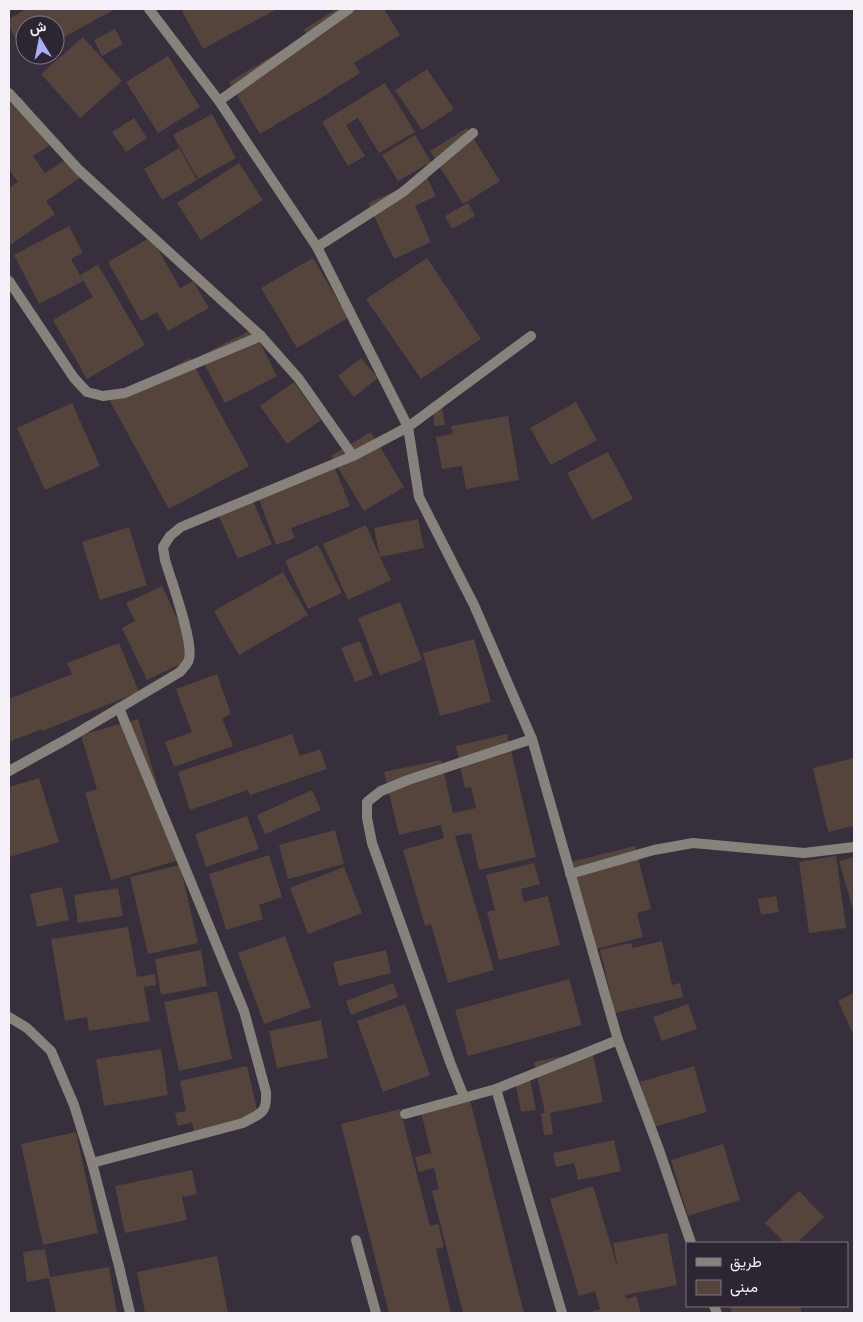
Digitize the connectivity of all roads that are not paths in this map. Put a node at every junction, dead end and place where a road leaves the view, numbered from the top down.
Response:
1 (149, 9) edge
2 (350, 9) edge
3 (9, 93) edge
4 (219, 100) junction
5 (473, 133) dead end
6 (316, 247) junction
7 (9, 281) edge
8 (261, 336) junction
9 (531, 336) dead end
10 (408, 427) junction
11 (353, 456) junction
12 (119, 708) junction
13 (532, 739) junction
14 (9, 771) edge
15 (854, 847) edge
16 (570, 874) junction
17 (9, 1018) edge
18 (618, 1040) junction
19 (496, 1088) junction
20 (464, 1097) junction
21 (406, 1114) dead end
22 (92, 1163) junction
23 (356, 1240) dead end
24 (691, 1242) edge
25 (130, 1313) edge
26 (376, 1313) edge
27 (562, 1313) edge

1 - 4 street
2 - 4 street
3 - 8 street
4 - 6 street
5 - 6 street
6 - 10 street
7 - 8 street
8 - 11 street
9 - 10 street
10 - 11 street
10 - 13 street
11 - 12 street
12 - 14 street
12 - 22 street
13 - 16 street
13 - 20 street
15 - 16 street
16 - 18 street
17 - 22 street
18 - 19 street
18 - 24 street
19 - 20 street
19 - 27 street
20 - 21 street
22 - 25 street
23 - 26 street

